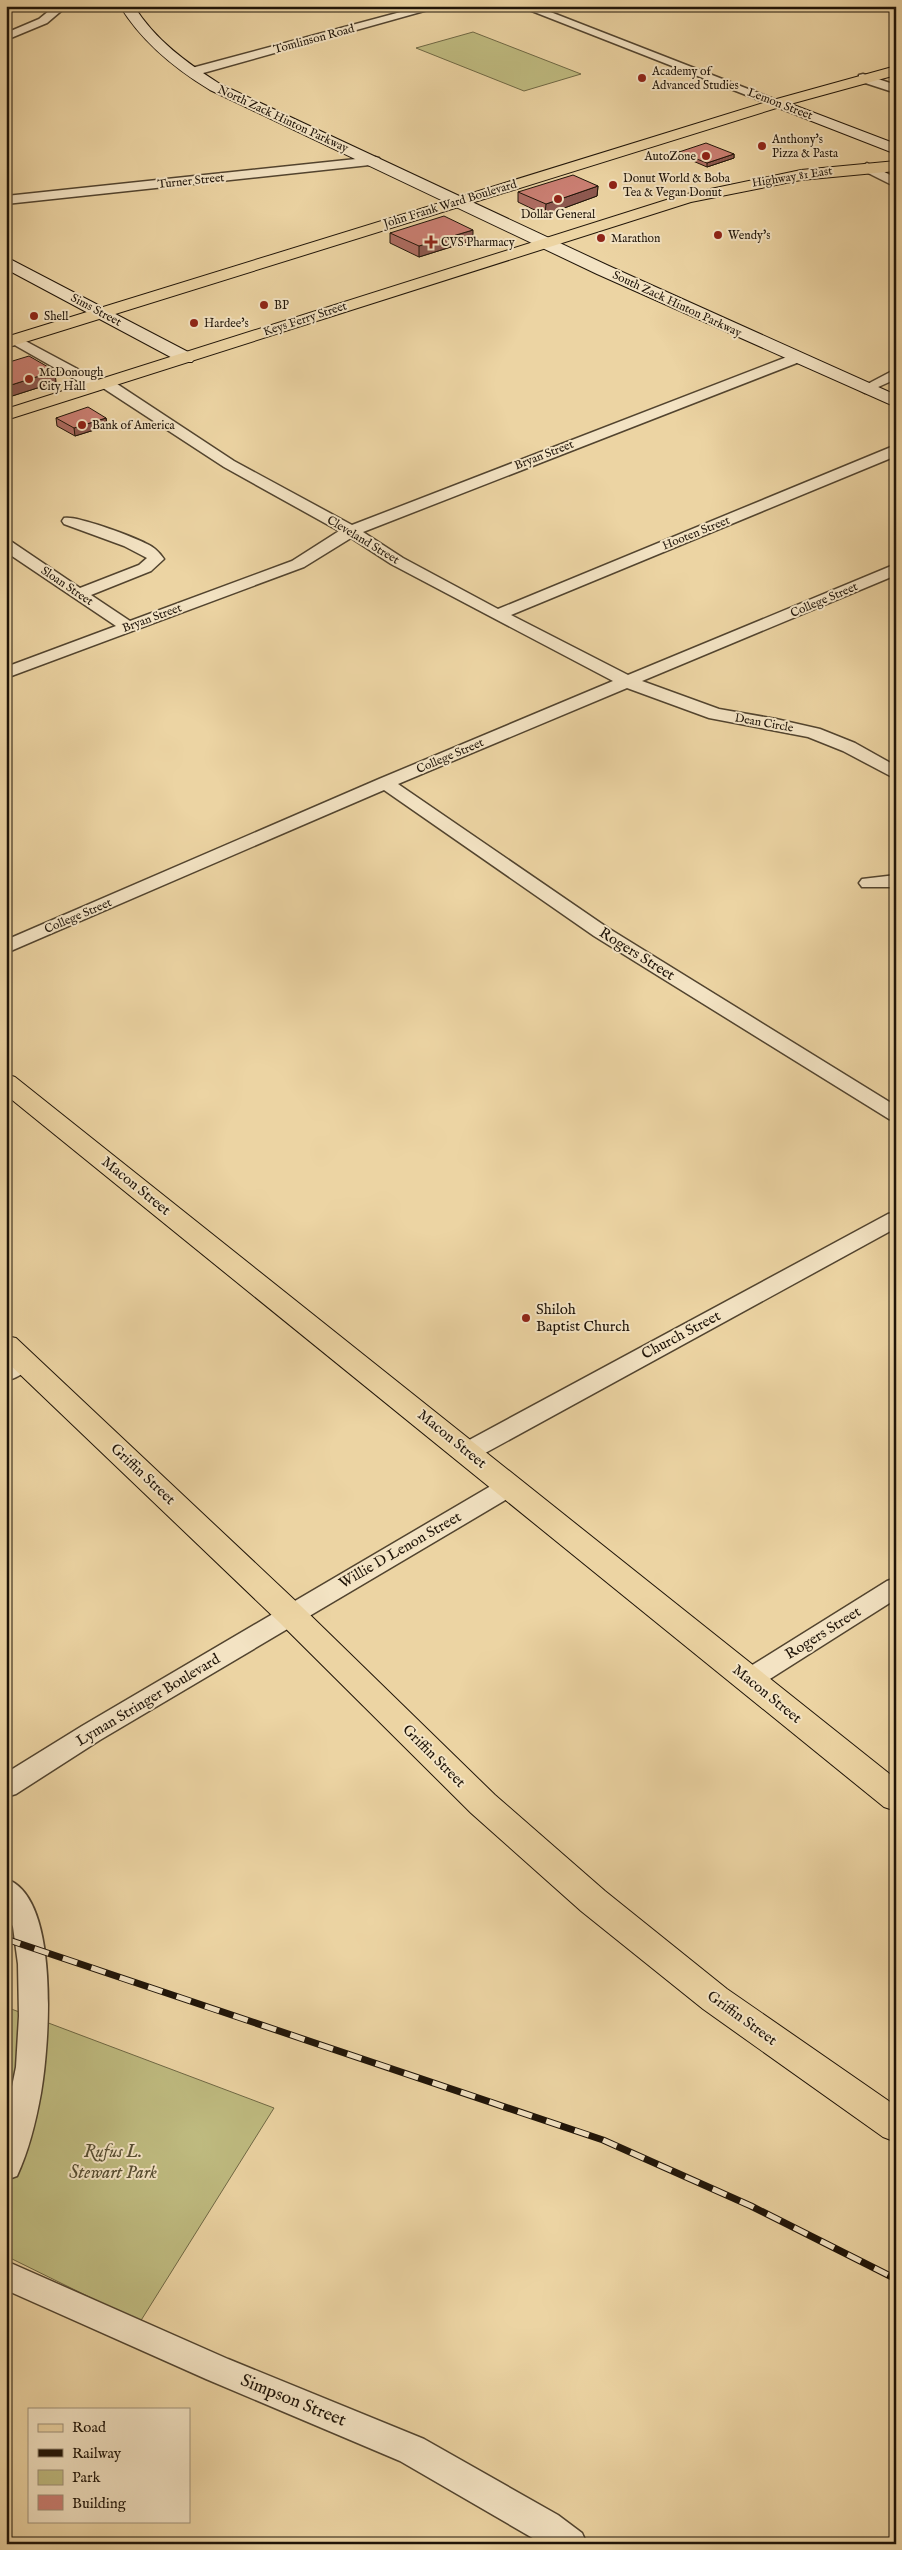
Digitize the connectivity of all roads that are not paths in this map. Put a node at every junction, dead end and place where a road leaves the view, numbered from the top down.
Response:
1 (62, 6) edge
2 (127, 6) edge
3 (524, 6) edge
4 (432, 7) edge
5 (6, 37) edge
6 (896, 70) edge
7 (192, 72) junction
8 (863, 78) junction
9 (896, 89) edge
10 (754, 94) junction
11 (805, 95) junction
12 (778, 103) junction
13 (896, 149) edge
14 (374, 161) junction
15 (896, 166) edge
16 (867, 168) junction
17 (896, 183) edge
18 (6, 200) edge
19 (460, 201) junction
20 (546, 242) junction
21 (6, 262) edge
22 (102, 313) junction
23 (11, 341) edge
24 (186, 358) junction
25 (797, 358) junction
26 (896, 374) edge
27 (102, 385) junction
28 (865, 389) junction
29 (896, 402) edge
30 (6, 415) edge
31 (896, 450) edge
32 (70, 521) dead end
33 (351, 531) junction
34 (364, 542) junction
35 (6, 545) edge
36 (298, 564) junction
37 (896, 570) edge
38 (78, 594) junction
39 (497, 615) junction
40 (128, 627) junction
41 (6, 673) edge
42 (628, 682) junction
43 (896, 774) edge
44 (385, 783) junction
45 (896, 881) edge
46 (868, 883) dead end
47 (6, 947) edge
48 (6, 1082) edge
49 (896, 1115) edge
50 (896, 1219) edge
51 (12, 1360) edge
52 (467, 1452) junction
53 (510, 1486) junction
54 (896, 1587) edge
55 (291, 1614) junction
56 (750, 1679) junction
57 (6, 1787) edge
58 (896, 1798) edge
59 (6, 1890) edge
60 (896, 2126) edge
61 (6, 2167) edge
62 (6, 2275) edge
63 (570, 2544) edge

1 - 5 street
2 - 7 main road, North Zack Hinton Parkway
3 - 10 street, Lemon Street
4 - 7 street, Tomlinson Road
6 - 8 main road, John Frank Ward Boulevard
7 - 14 main road, North Zack Hinton Parkway
8 - 9 street
8 - 11 main road, John Frank Ward Boulevard
10 - 11 main road
10 - 12 street, Lemon Street
11 - 12 main road, John Frank Ward Boulevard
12 - 13 main road, Lemon Street
12 - 19 main road, John Frank Ward Boulevard
14 - 18 street, Turner Street
14 - 19 main road, North Zack Hinton Parkway
15 - 16 main road, Highway 81 East
16 - 17 street
16 - 20 main road, Highway 81 East
19 - 20 main road, South Zack Hinton Parkway
19 - 22 main road, John Frank Ward Boulevard
20 - 24 main road, Keys Ferry Street
20 - 25 main road, South Zack Hinton Parkway
21 - 22 main road, Sims Street
22 - 23 main road, John Frank Ward Boulevard
22 - 24 main road, Sims Street
23 - 27 street, Cleveland Street
24 - 27 main road, Keys Ferry Street
25 - 28 main road, South Zack Hinton Parkway
25 - 33 street, Bryan Street
26 - 28 street
27 - 30 main road, Keys Ferry Street
27 - 33 street, Cleveland Street
28 - 29 main road, South Zack Hinton Parkway
31 - 39 street, Hooten Street
32 - 38 street
33 - 34 street, Cleveland Street
33 - 36 street, Bryan Street
34 - 36 street, Bryan Street
34 - 39 street, Cleveland Street
35 - 38 street, Sloan Street
36 - 40 street, Bryan Street
37 - 42 street, College Street
38 - 40 street, Sloan Street
39 - 42 street, Cleveland Street
40 - 41 street, Bryan Street
42 - 43 street, Dean Circle
42 - 44 street, College Street
44 - 47 street, College Street
44 - 49 street, Rogers Street
45 - 46 street
48 - 52 main road, Macon Street
50 - 52 street, Church Street
51 - 55 main road, Griffin Street
52 - 53 main road, Macon Street
53 - 55 street, Willie D Lenon Street
53 - 56 main road, Macon Street
54 - 56 street, Rogers Street
55 - 57 street, Lyman Stringer Boulevard
55 - 60 main road, Griffin Street
56 - 58 main road, Macon Street
59 - 61 street
62 - 63 street, Simpson Street

